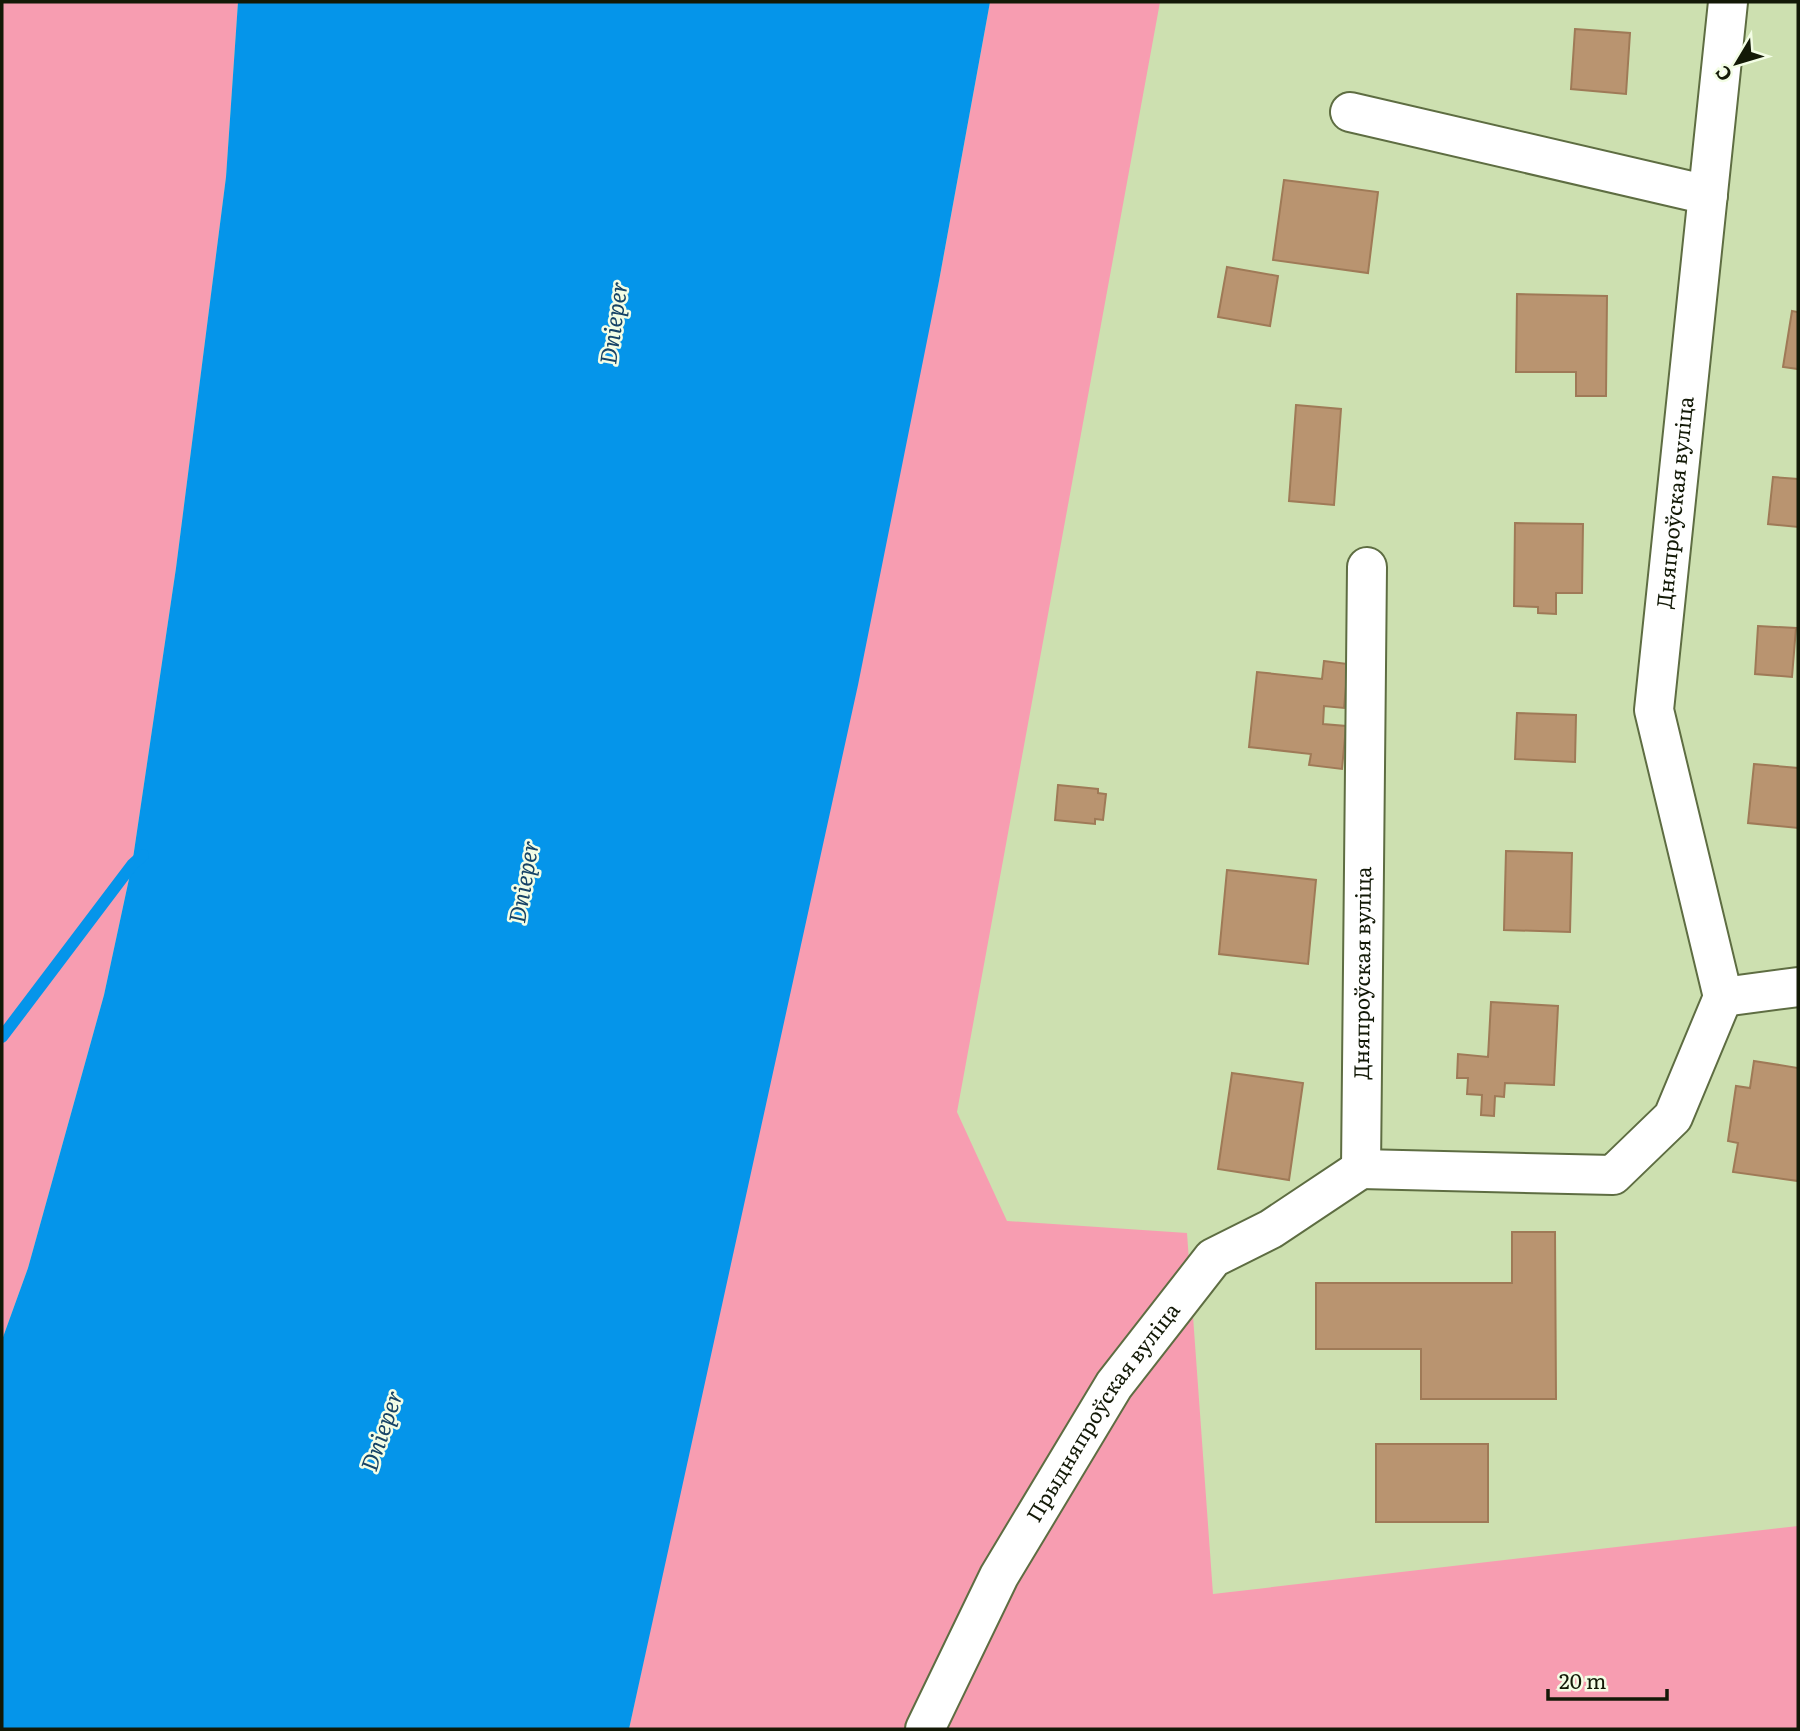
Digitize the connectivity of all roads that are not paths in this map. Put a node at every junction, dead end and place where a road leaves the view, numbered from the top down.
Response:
1 (1728, 2) edge
2 (1350, 112) dead end
3 (1708, 195) junction
4 (1367, 567) dead end
5 (1798, 987) edge
6 (1724, 997) junction
7 (1361, 1169) junction
8 (925, 1729) edge

1 - 3 street, Дняпроўская вуліца
2 - 3 street
3 - 6 street, Дняпроўская вуліца
4 - 7 street, Дняпроўская вуліца
5 - 6 street
6 - 7 street
7 - 8 street, Прыдняпроўская вуліца

